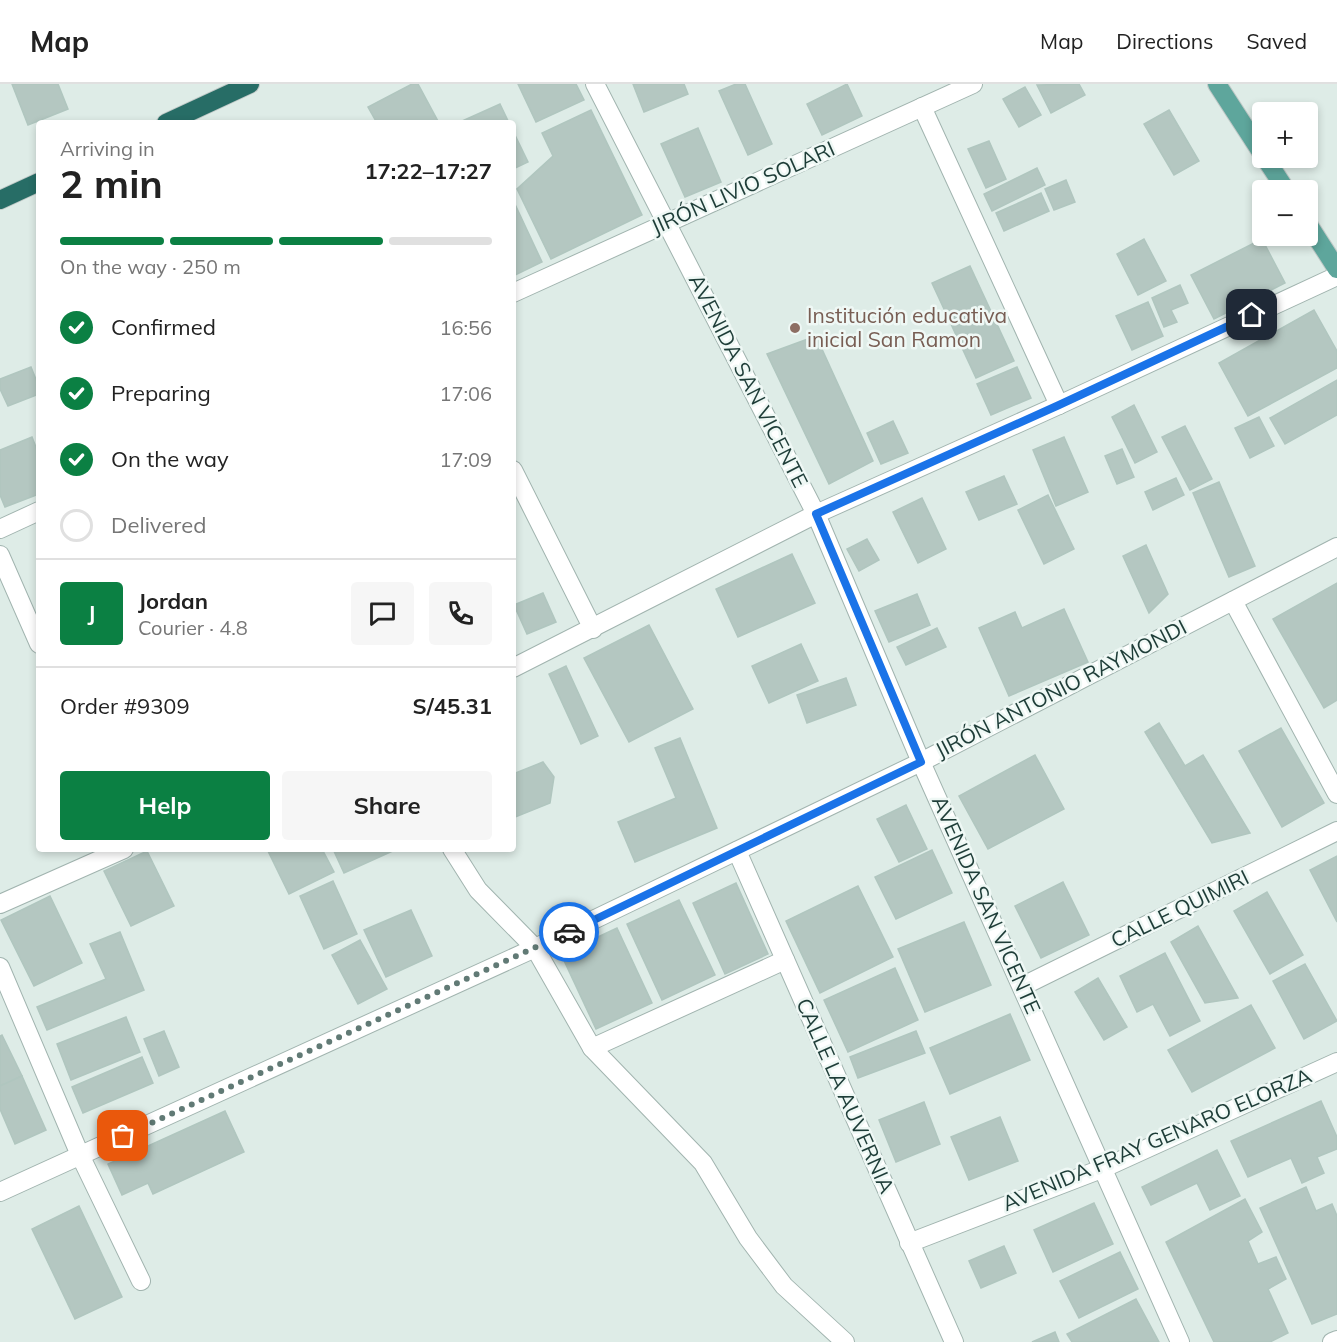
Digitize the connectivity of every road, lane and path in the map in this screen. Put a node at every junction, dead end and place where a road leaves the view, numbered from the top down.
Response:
1 (595, 84) edge
2 (973, 84) edge
3 (1217, 84) edge
4 (244, 85) edge
5 (922, 107) junction
6 (172, 120) edge
7 (1252, 138) edge
8 (36, 183) edge
9 (0, 200) edge
10 (666, 222) junction
11 (1318, 240) edge
12 (1337, 269) edge
13 (1337, 276) edge
14 (516, 291) edge
15 (1059, 405) junction
16 (516, 476) edge
17 (36, 512) edge
18 (816, 514) junction
19 (0, 529) edge
20 (1337, 548) edge
21 (0, 555) edge
22 (1233, 601) junction
23 (593, 629) junction
24 (36, 637) edge
25 (516, 667) edge
26 (921, 762) junction
27 (1337, 794) edge
28 (1337, 831) edge
29 (737, 851) junction
30 (117, 852) edge
31 (454, 852) edge
32 (0, 904) edge
33 (535, 948) junction
34 (785, 960) junction
35 (0, 967) edge
36 (1023, 986) junction
37 (592, 1048) junction
38 (1337, 1062) edge
39 (80, 1155) junction
40 (1104, 1168) junction
41 (0, 1192) edge
42 (909, 1243) junction
43 (141, 1281) dead end
44 (1337, 1340) edge
45 (845, 1342) edge
46 (954, 1342) edge
47 (1180, 1342) edge
48 (1332, 1342) edge

1 - 10 street, AVENIDA SAN VICENTE
2 - 5 street, JIRÓN LIVIO SOLARI
3 - 7 main road
4 - 6 highway
5 - 10 street, JIRÓN LIVIO SOLARI
5 - 15 street
8 - 9 highway
10 - 14 street, JIRÓN LIVIO SOLARI
10 - 18 street, AVENIDA SAN VICENTE
11 - 12 main road
13 - 15 street
15 - 18 street
16 - 23 street
17 - 19 street
18 - 23 street
18 - 26 street, AVENIDA SAN VICENTE
20 - 22 street, JIRÓN ANTONIO RAYMONDI
21 - 24 street
22 - 26 street, JIRÓN ANTONIO RAYMONDI
22 - 27 street
23 - 25 street
26 - 29 street, JIRÓN ANTONIO RAYMONDI
26 - 36 street, AVENIDA SAN VICENTE
28 - 36 street, CALLE QUIMIRI
29 - 33 street, JIRÓN ANTONIO RAYMONDI
29 - 34 street, CALLE LA AUVERNIA
30 - 32 street
31 - 33 street
33 - 37 street
33 - 39 street, JIRÓN ANTONIO RAYMONDI
34 - 37 street
34 - 42 street, CALLE LA AUVERNIA
35 - 39 street
36 - 40 street, AVENIDA SAN VICENTE
37 - 45 street
38 - 40 street, AVENIDA FRAY GENARO ELORZA
39 - 41 street, JIRÓN ANTONIO RAYMONDI
39 - 43 street
40 - 42 street, AVENIDA FRAY GENARO ELORZA
40 - 47 street, AVENIDA SAN VICENTE
42 - 46 street, CALLE LA AUVERNIA
44 - 48 street

